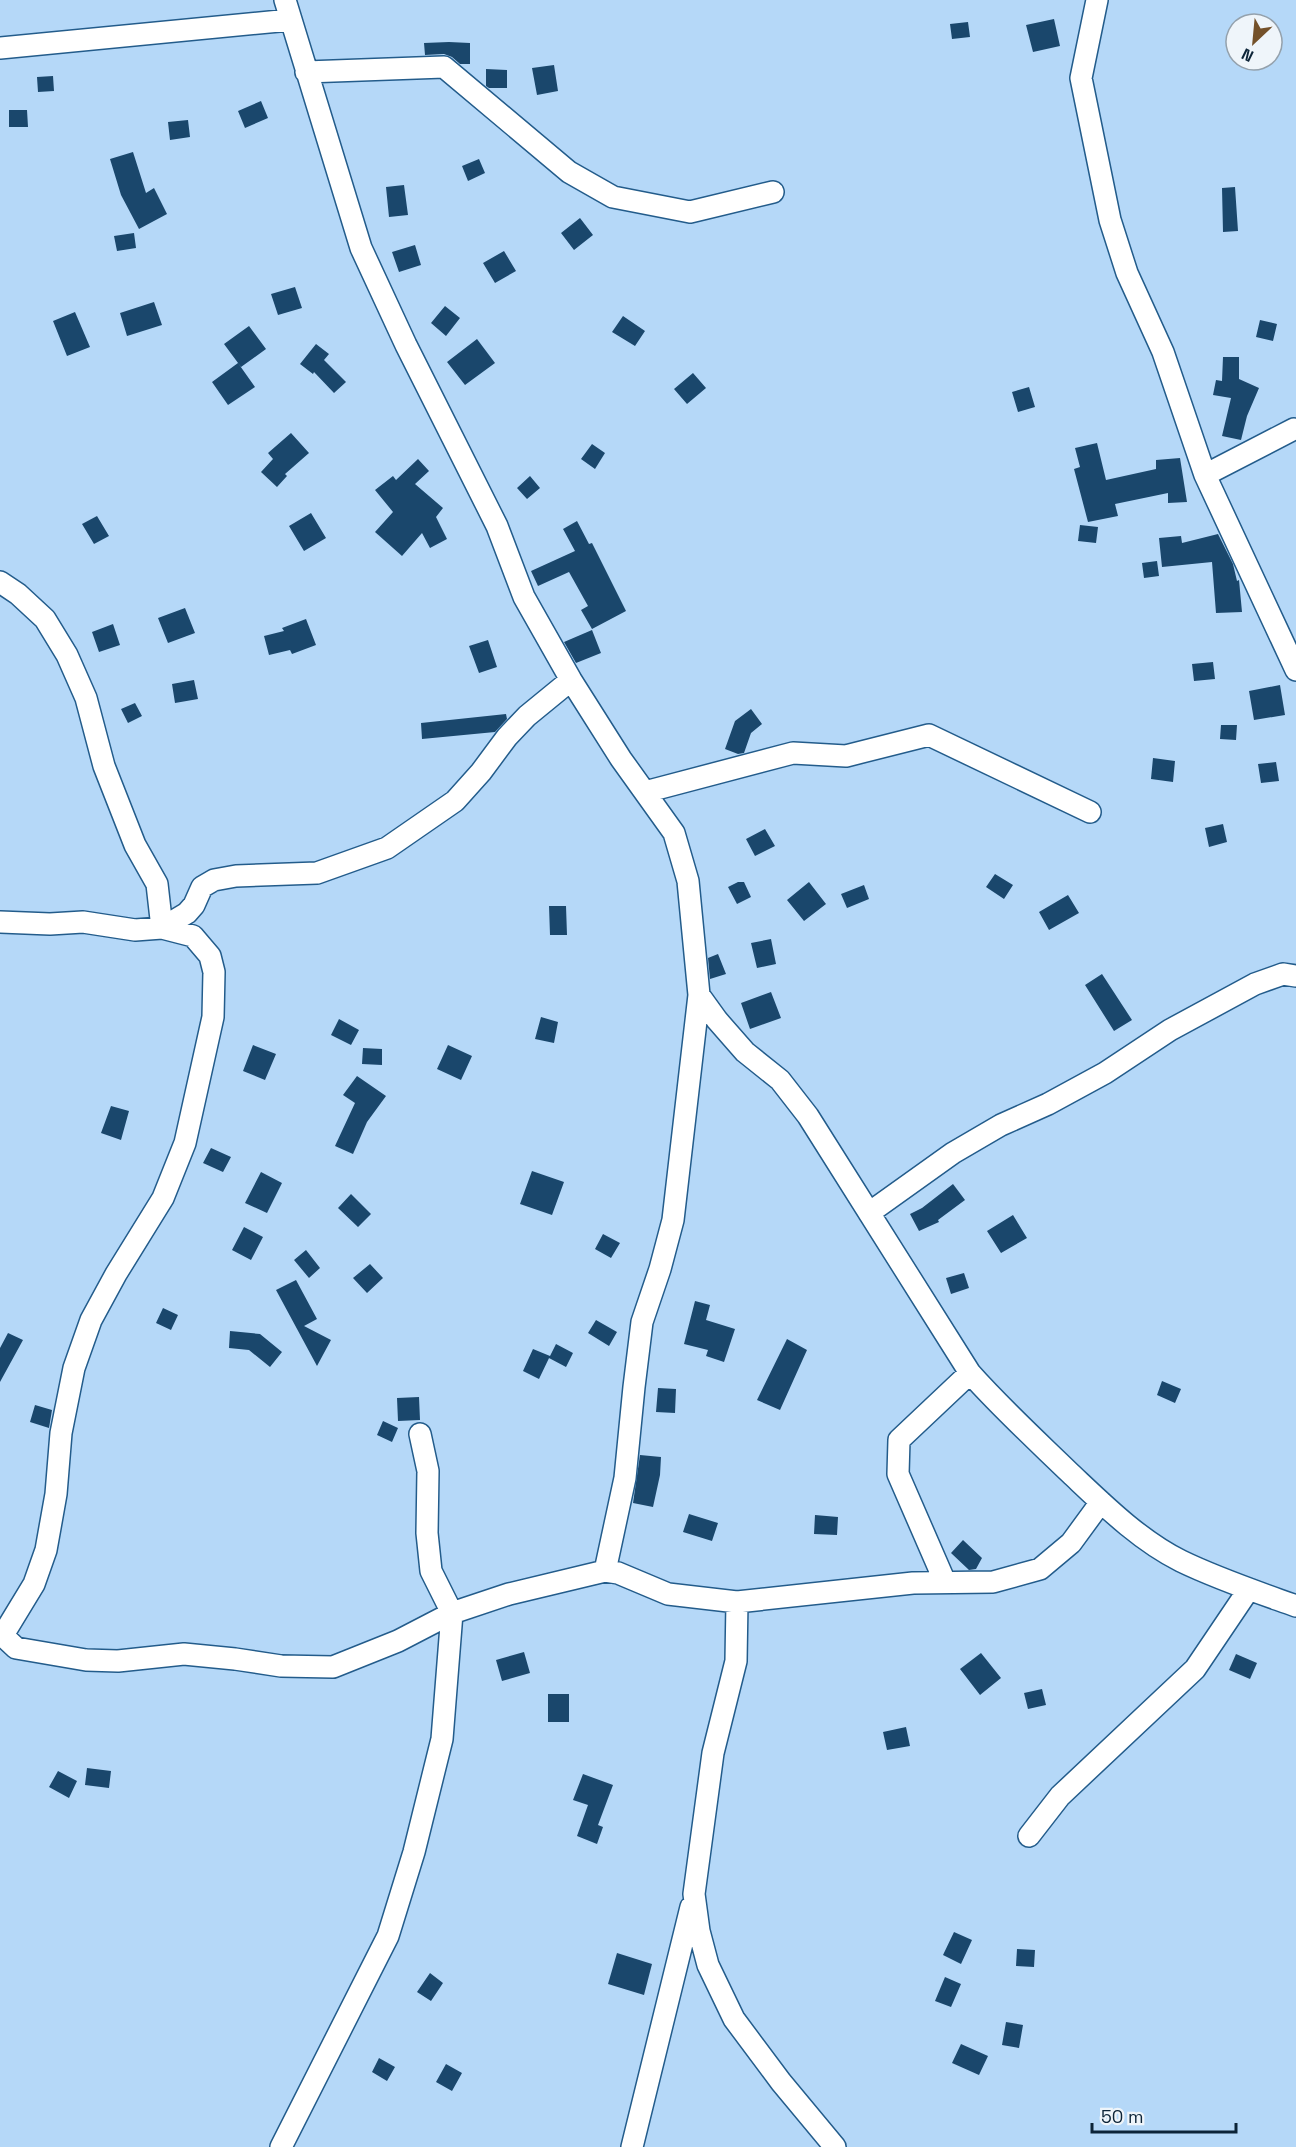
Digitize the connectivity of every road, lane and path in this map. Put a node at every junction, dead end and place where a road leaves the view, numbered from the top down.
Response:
1 (1097, 0) edge
2 (287, 10) edge
3 (0, 48) edge
4 (306, 72) junction
5 (773, 192) dead end
6 (1294, 429) dead end
7 (1205, 475) junction
8 (0, 582) edge
9 (1296, 670) edge
10 (571, 680) junction
11 (645, 792) junction
12 (1090, 812) dead end
13 (0, 922) edge
14 (162, 928) junction
15 (1296, 976) edge
16 (699, 995) junction
17 (869, 1213) junction
18 (970, 1373) junction
19 (420, 1434) dead end
20 (1101, 1502) junction
21 (605, 1571) junction
22 (945, 1582) junction
23 (1249, 1589) junction
24 (736, 1602) junction
25 (1296, 1606) edge
26 (452, 1613) junction
27 (2, 1634) edge
28 (1029, 1836) dead end
29 (694, 1894) junction
30 (281, 2147) edge
31 (632, 2147) edge
32 (835, 2147) edge

1 - 7 street
2 - 3 street
2 - 4 street
4 - 5 street
4 - 10 street
6 - 7 street
7 - 9 street
8 - 14 street
10 - 11 street
10 - 14 street
11 - 12 street
11 - 16 street
13 - 14 street
14 - 27 street
15 - 17 street
16 - 17 street
16 - 21 street
17 - 18 street
18 - 20 street
18 - 22 street
19 - 26 street
20 - 22 street
20 - 23 street
21 - 24 street
21 - 26 street
22 - 24 street
23 - 25 street
23 - 28 street
24 - 29 street
26 - 27 street
26 - 30 street
29 - 31 street
29 - 32 street

